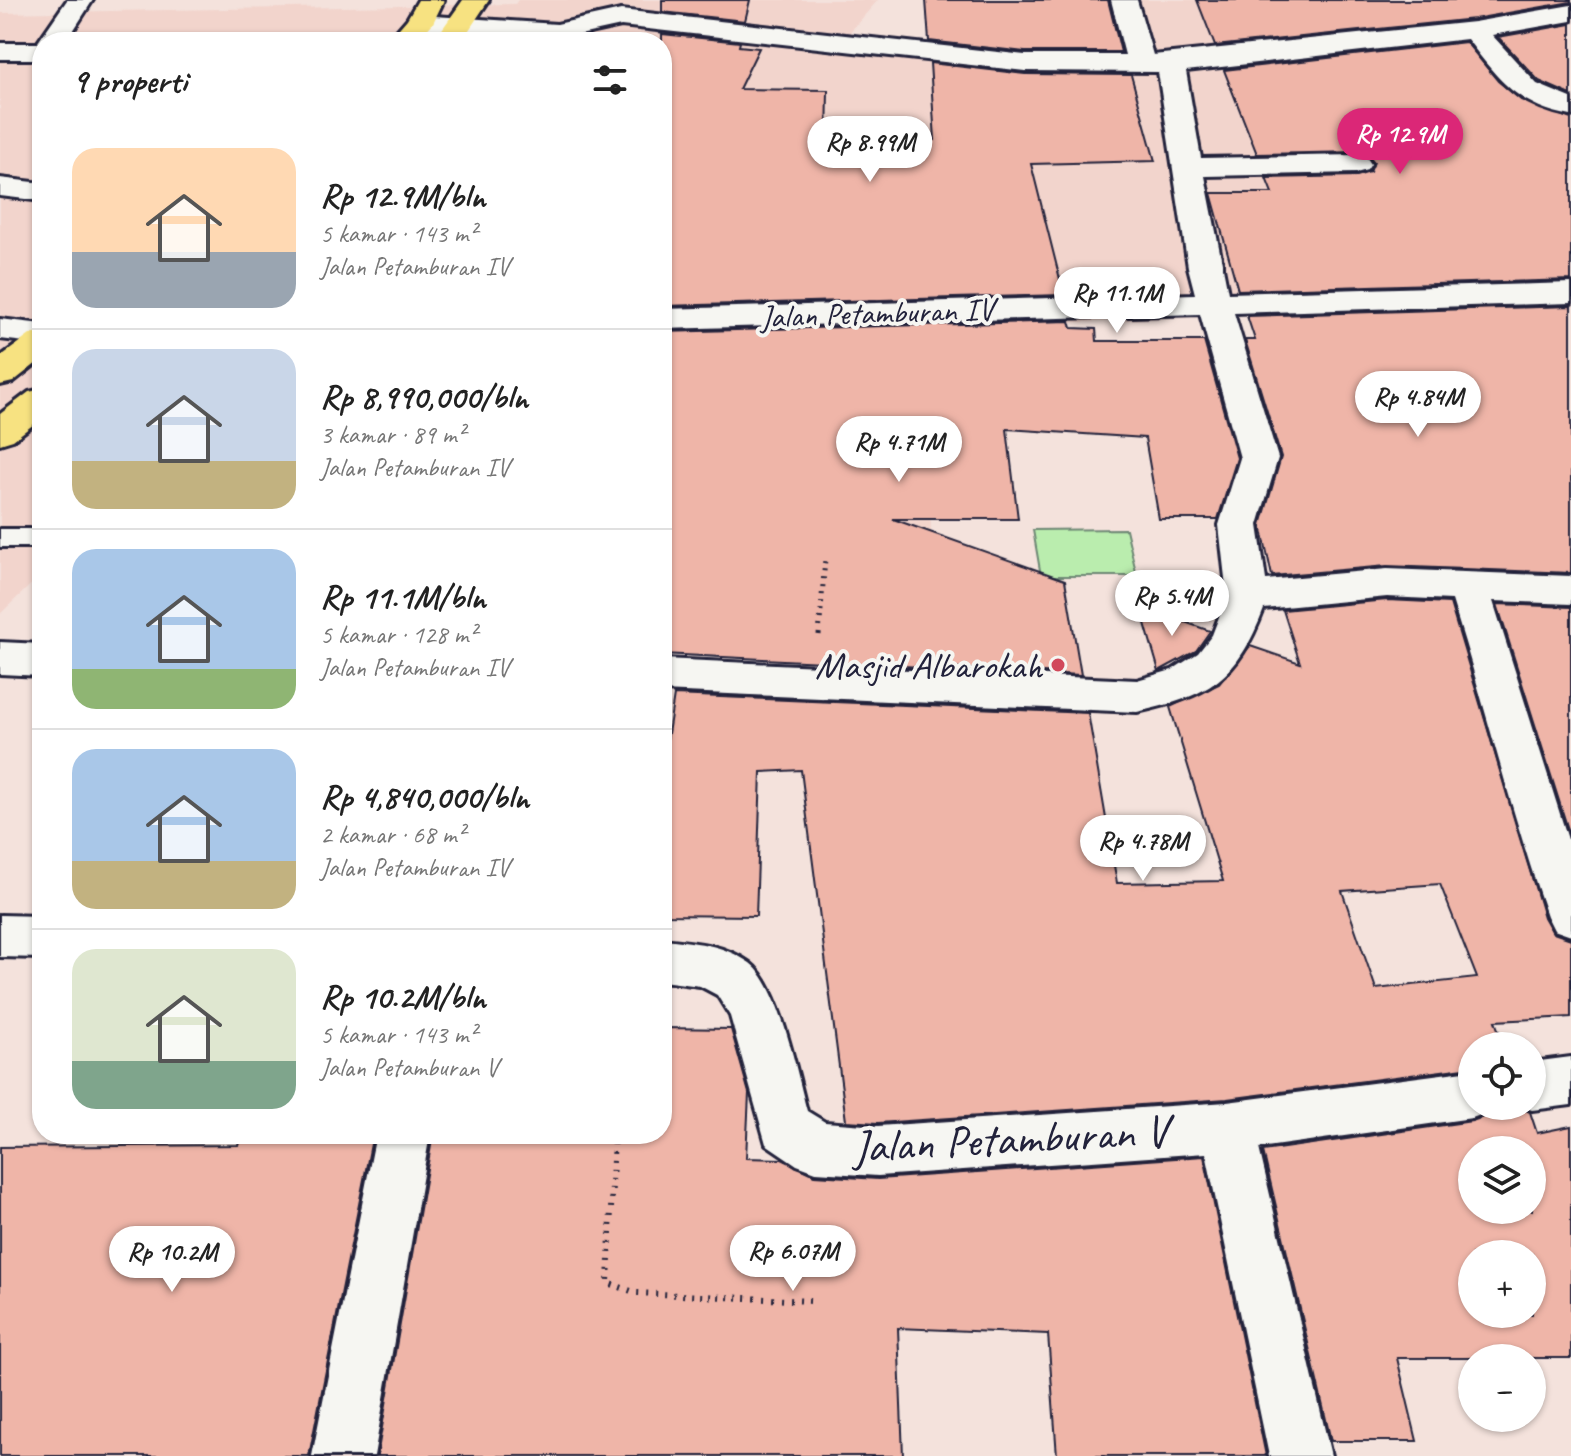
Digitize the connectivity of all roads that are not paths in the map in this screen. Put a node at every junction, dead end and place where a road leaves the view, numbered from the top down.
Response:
1 (80, 0) edge
2 (1124, 0) edge
3 (1571, 13) edge
4 (417, 22) edge
5 (462, 22) edge
6 (1474, 30) junction
7 (59, 32) edge
8 (0, 51) edge
9 (32, 51) edge
10 (1156, 64) junction
11 (1571, 107) edge
12 (1356, 164) dead end
13 (1187, 167) junction
14 (0, 187) edge
15 (32, 191) edge
16 (1571, 293) edge
17 (1214, 302) junction
18 (672, 319) edge
19 (0, 329) edge
20 (32, 333) edge
21 (32, 350) edge
22 (0, 374) edge
23 (32, 408) edge
24 (0, 432) edge
25 (0, 538) edge
26 (32, 538) edge
27 (1468, 587) junction
28 (1571, 590) edge
29 (1247, 596) junction
30 (0, 658) edge
31 (32, 660) edge
32 (672, 675) edge
33 (1571, 916) edge
34 (0, 936) edge
35 (32, 937) edge
36 (672, 961) edge
37 (1571, 1081) edge
38 (1546, 1084) edge
39 (1458, 1096) edge
40 (1227, 1127) junction
41 (401, 1144) edge
42 (343, 1456) edge
43 (1300, 1456) edge

1 - 7 street
2 - 10 street
3 - 6 street
4 - 5 street
5 - 10 street
6 - 10 street
6 - 11 street
8 - 9 street
10 - 13 street
12 - 13 street
13 - 17 street
14 - 15 street
16 - 17 street, Jalan Petamburan IV
17 - 18 street, Jalan Petamburan IV
17 - 29 street
19 - 20 street
21 - 22 main road
23 - 24 main road
25 - 26 lane
27 - 28 street
27 - 29 street
27 - 33 street
29 - 32 street
30 - 31 street
34 - 35 street
36 - 40 street, Jalan Petamburan V
37 - 38 street
39 - 40 street, Jalan Petamburan V
40 - 43 street
41 - 42 street

